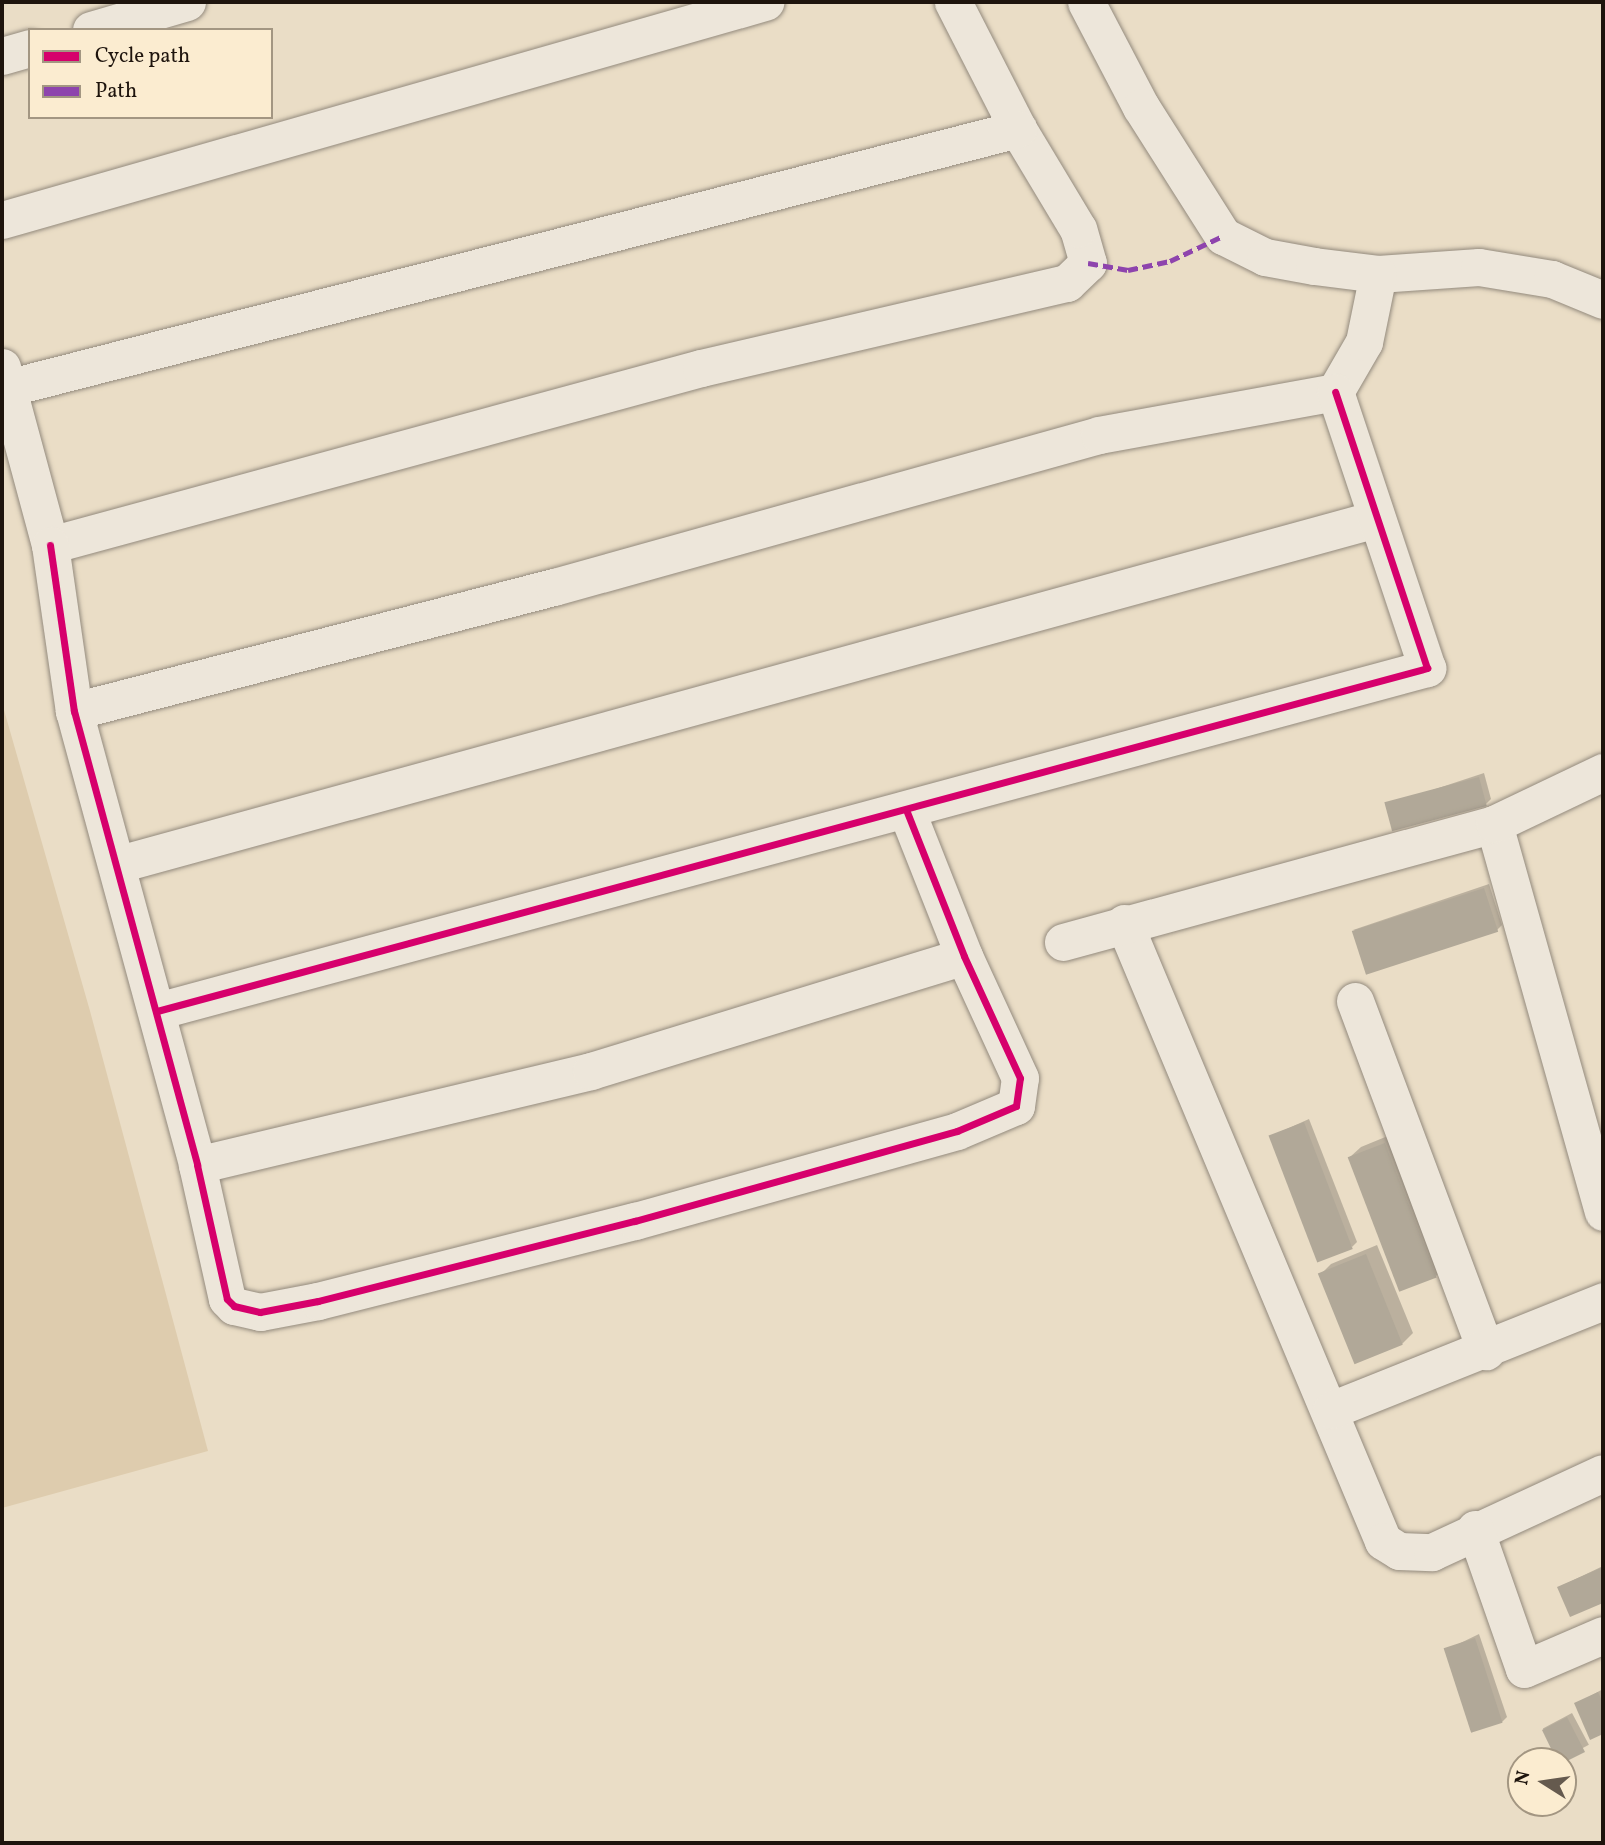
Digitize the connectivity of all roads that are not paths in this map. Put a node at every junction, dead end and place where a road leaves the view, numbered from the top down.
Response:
1 (187, 2) edge
2 (765, 2) edge
3 (953, 2) edge
4 (1087, 2) edge
5 (98, 28) edge
6 (28, 49) edge
7 (2, 56) edge
8 (1018, 129) junction
9 (2, 220) edge
10 (1378, 274) junction
11 (1603, 300) edge
12 (4, 377) edge
13 (1335, 392) junction
14 (1376, 519) junction
15 (50, 545) junction
16 (74, 711) junction
17 (1603, 772) edge
18 (907, 812) junction
19 (1494, 824) junction
20 (118, 864) junction
21 (1124, 923) junction
22 (1063, 942) dead end
23 (964, 956) junction
24 (1355, 1001) dead end
25 (157, 1011) junction
26 (197, 1165) junction
27 (1603, 1212) edge
28 (1603, 1301) edge
29 (1486, 1351) junction
30 (1331, 1410) junction
31 (1603, 1473) edge
32 (1475, 1529) junction
33 (1603, 1635) edge

1 - 5 street
2 - 9 street
3 - 8 street
4 - 10 street
6 - 7 street
8 - 12 street
8 - 15 street
10 - 11 street
10 - 13 street
12 - 15 street
13 - 14 street
13 - 16 street
14 - 18 street
14 - 20 street
15 - 16 street
16 - 20 street
17 - 19 street
18 - 23 street
18 - 25 street
19 - 21 street
19 - 27 street
20 - 25 street
21 - 22 street
21 - 30 street
23 - 26 street
23 - 26 street
24 - 29 street
25 - 26 street
28 - 29 street
29 - 30 street
30 - 32 street
31 - 32 street
32 - 33 street

